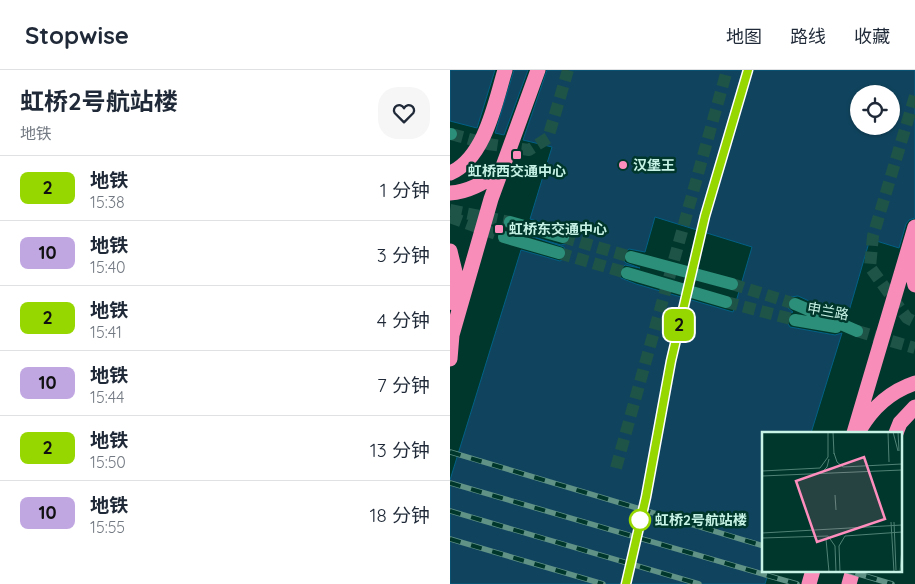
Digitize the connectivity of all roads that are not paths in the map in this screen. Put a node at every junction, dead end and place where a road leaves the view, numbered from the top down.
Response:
1 (504, 70) edge
2 (538, 70) edge
3 (500, 172) junction
4 (450, 173) edge
5 (450, 193) edge
6 (510, 222) tunnel mouth
7 (915, 228) edge
8 (504, 237) tunnel mouth
9 (563, 237) tunnel mouth
10 (450, 251) edge
11 (559, 253) tunnel mouth
12 (631, 257) tunnel mouth
13 (626, 273) tunnel mouth
14 (732, 284) tunnel mouth
15 (915, 284) edge
16 (726, 302) tunnel mouth
17 (795, 304) tunnel mouth
18 (795, 320) tunnel mouth
19 (452, 336) junction
20 (450, 358) edge
21 (915, 383) edge
22 (915, 407) edge
23 (856, 432) edge
24 (857, 432) edge
25 (896, 432) edge

1 - 4 highway
2 - 3 highway
3 - 5 highway
3 - 19 highway
6 - 9 street
7 - 15 highway
7 - 23 highway
8 - 11 street
10 - 19 highway
12 - 14 street
13 - 16 street
17 - 18 street, 申兰路
19 - 20 highway
21 - 24 highway
22 - 25 highway

